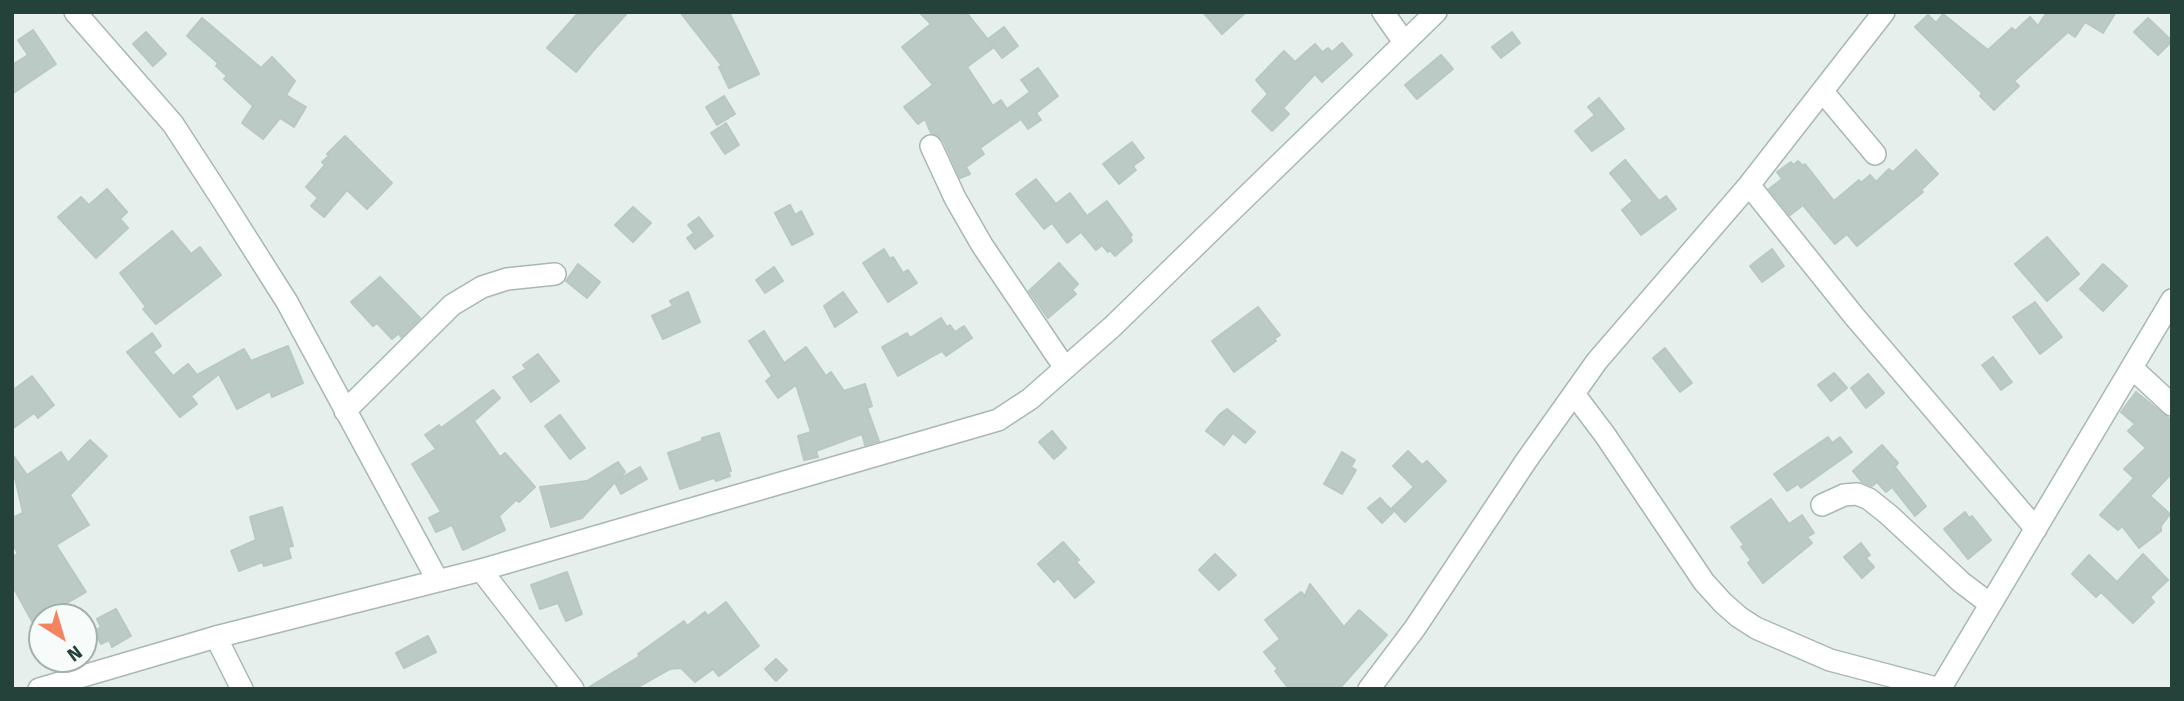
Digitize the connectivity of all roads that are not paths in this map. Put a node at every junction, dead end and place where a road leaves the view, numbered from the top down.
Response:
1 (75, 12) edge
2 (1383, 12) edge
3 (1436, 12) edge
4 (1884, 12) edge
5 (1404, 42) junction
6 (1823, 92) junction
7 (930, 146) dead end
8 (1875, 154) dead end
9 (1749, 185) junction
10 (555, 274) dead end
11 (2172, 300) edge
12 (1066, 368) junction
13 (2132, 368) junction
14 (1574, 394) junction
15 (2172, 405) edge
16 (345, 411) junction
17 (1822, 505) dead end
18 (2036, 529) junction
19 (481, 570) junction
20 (438, 580) junction
21 (1990, 604) junction
22 (216, 637) junction
23 (39, 689) edge
24 (242, 689) edge
25 (573, 689) edge
26 (1369, 689) edge
27 (1940, 689) edge

1 - 16 street
2 - 5 street
3 - 5 street
4 - 6 street
5 - 12 street
6 - 8 street
6 - 9 street
7 - 12 street
9 - 14 street
9 - 18 street
10 - 16 street
11 - 13 street
12 - 19 street
13 - 15 street
13 - 18 street
14 - 26 street
14 - 27 street
16 - 20 street
17 - 21 street
18 - 21 street
19 - 20 street
19 - 25 street
20 - 22 street
21 - 27 street
22 - 23 street
22 - 24 street

